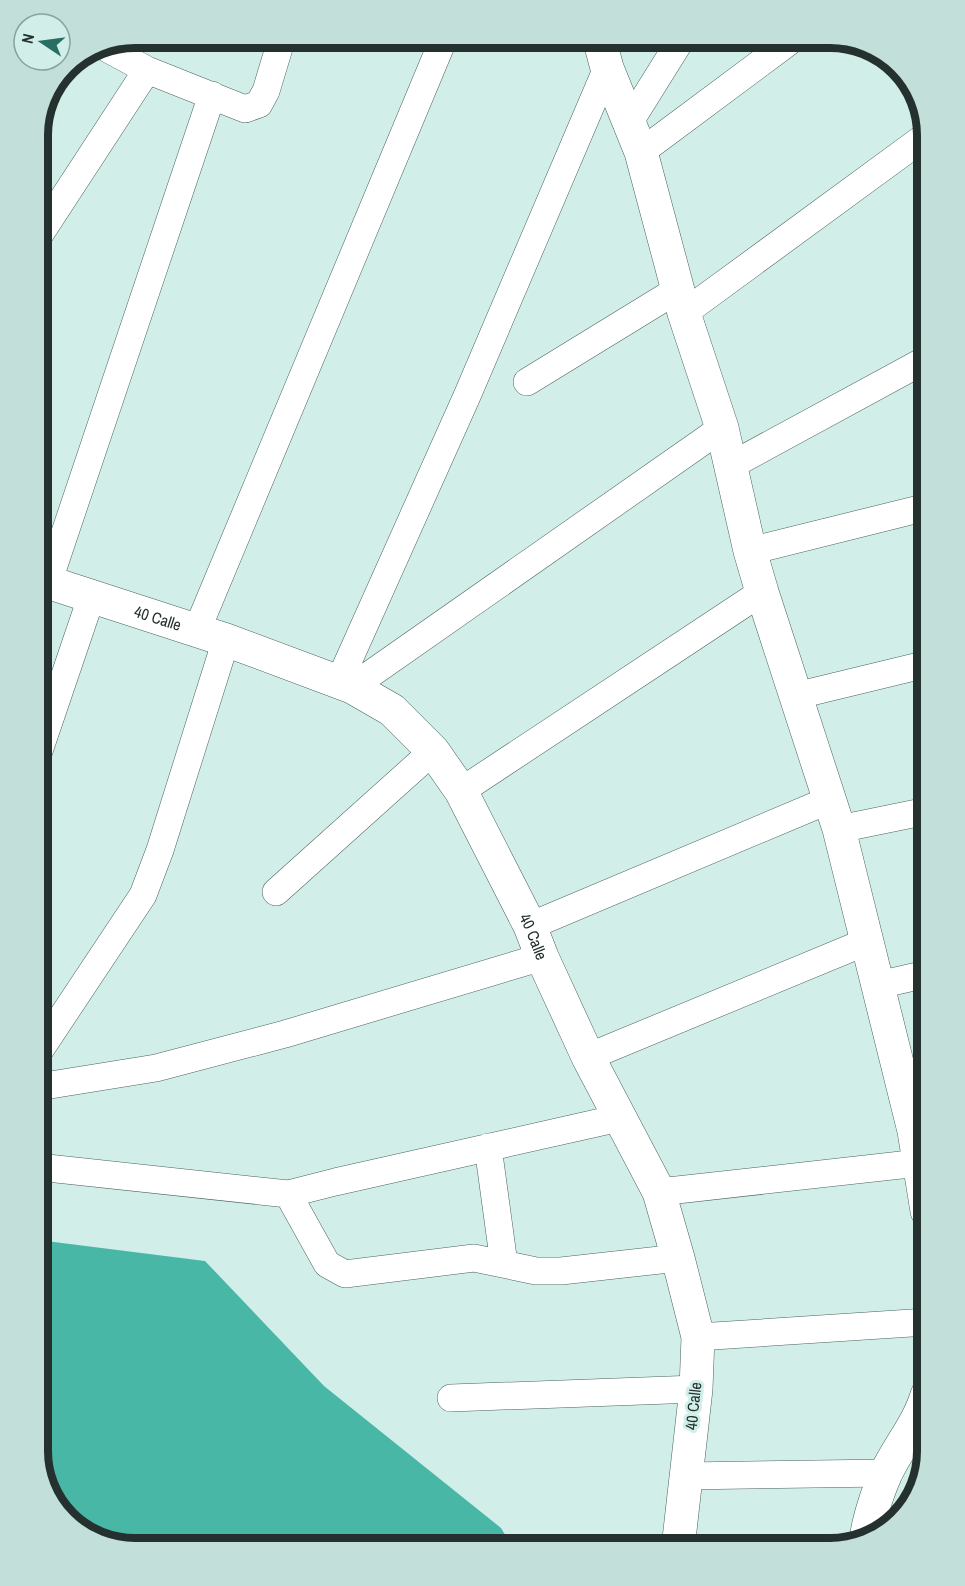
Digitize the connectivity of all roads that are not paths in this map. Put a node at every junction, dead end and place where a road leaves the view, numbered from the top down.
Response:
1 (279, 48) edge
2 (440, 48) edge
3 (677, 48) edge
4 (778, 48) edge
5 (116, 51) edge
6 (603, 53) edge
7 (147, 70) junction
8 (212, 95) junction
9 (635, 137) junction
10 (917, 142) edge
11 (48, 222) edge
12 (680, 301) junction
13 (917, 364) edge
14 (527, 382) dead end
15 (723, 428) junction
16 (730, 466) junction
17 (917, 509) edge
18 (750, 551) junction
19 (48, 567) edge
20 (48, 583) edge
21 (762, 592) junction
22 (91, 598) junction
23 (212, 635) junction
24 (917, 666) edge
25 (346, 685) junction
26 (795, 696) junction
27 (48, 725) edge
28 (433, 751) junction
29 (461, 791) junction
30 (917, 811) edge
31 (834, 814) junction
32 (276, 892) dead end
33 (530, 926) junction
34 (868, 942) junction
35 (542, 957) junction
36 (917, 976) edge
37 (879, 985) junction
38 (48, 1038) edge
39 (588, 1057) junction
40 (48, 1085) edge
41 (917, 1115) edge
42 (620, 1118) junction
43 (488, 1147) junction
44 (917, 1163) edge
45 (48, 1168) edge
46 (659, 1192) junction
47 (288, 1194) junction
48 (678, 1258) junction
49 (504, 1264) junction
50 (917, 1323) edge
51 (698, 1337) junction
52 (696, 1389) junction
53 (451, 1398) dead end
54 (917, 1420) edge
55 (886, 1473) junction
56 (686, 1476) junction
57 (867, 1530) edge
58 (679, 1538) edge

1 - 8 street
2 - 23 street
3 - 9 street
4 - 9 street
5 - 7 street
6 - 9 street
6 - 25 street
7 - 8 street
7 - 11 street
8 - 19 street
9 - 12 street
10 - 12 street
12 - 14 street
12 - 15 street
13 - 16 street
15 - 16 street
15 - 25 street
16 - 18 street
17 - 18 street
18 - 21 street
20 - 22 street, 40 Calle
21 - 26 street
21 - 29 street
22 - 23 street, 40 Calle
22 - 27 street
23 - 25 street, 40 Calle
23 - 38 street
24 - 26 street
25 - 28 street, 40 Calle
26 - 31 street
28 - 29 street, 40 Calle
28 - 32 street
29 - 33 street, 40 Calle
30 - 31 street
31 - 33 street
31 - 34 street
33 - 35 street, 40 Calle
34 - 37 street
34 - 39 street
35 - 39 street, 40 Calle
35 - 40 street
36 - 37 street
37 - 41 street
39 - 42 street, 40 Calle
42 - 43 street
42 - 46 street, 40 Calle
43 - 47 street
43 - 49 street
44 - 46 street
45 - 47 street
46 - 48 street, 40 Calle
47 - 49 street
48 - 49 street
48 - 51 street, 40 Calle
50 - 51 street
51 - 52 street, 40 Calle
52 - 53 street
52 - 56 street, 40 Calle
54 - 55 street
55 - 56 street
55 - 57 street
56 - 58 street, 40 Calle

